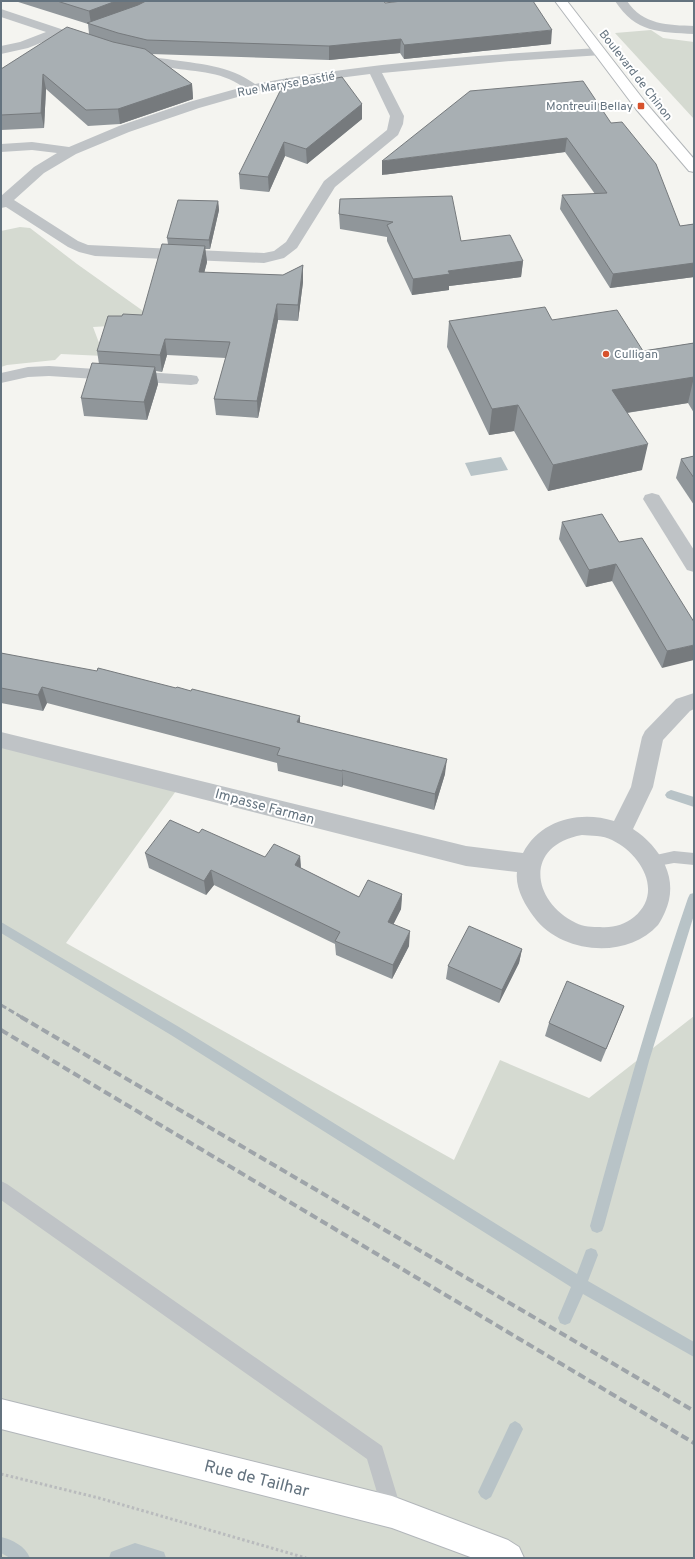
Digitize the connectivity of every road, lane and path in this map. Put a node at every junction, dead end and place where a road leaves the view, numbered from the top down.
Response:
1 (561, 1) edge
2 (621, 1) edge
3 (1, 13) edge
4 (694, 30) edge
5 (59, 32) junction
6 (90, 32) edge
7 (75, 37) junction
8 (96, 44) edge
9 (1, 50) edge
10 (598, 52) junction
11 (122, 53) edge
12 (374, 70) junction
13 (253, 88) junction
14 (678, 130) dead end
15 (1, 148) edge
16 (694, 149) edge
17 (71, 151) junction
18 (694, 168) edge
19 (3, 202) edge
20 (1, 378) edge
21 (191, 380) dead end
22 (652, 499) dead end
23 (694, 565) edge
24 (694, 701) edge
25 (1, 740) edge
26 (620, 833) junction
27 (694, 859) edge
28 (652, 861) junction
29 (530, 864) junction
30 (1, 1190) edge
31 (1, 1414) edge
32 (1, 1474) edge
33 (392, 1512) junction
34 (306, 1558) edge
35 (508, 1558) edge

1 - 10 main road, Boulevard de Chinon
2 - 4 street
3 - 5 street
5 - 7 street
5 - 9 street
6 - 7 street
7 - 8 street
10 - 12 street, Rue Maryse Bastié
10 - 18 main road, Boulevard de Chinon
11 - 13 street
12 - 13 street, Rue Maryse Bastié
12 - 19 street
13 - 17 street, Rue Maryse Bastié
14 - 16 main road, Boulevard de Chinon
15 - 17 street
17 - 19 street, Rue Maryse Bastié
20 - 21 street
22 - 23 street
24 - 26 street
25 - 29 street, Impasse Farman
26 - 28 street
26 - 29 street
27 - 28 lane
28 - 29 street
30 - 33 lane
31 - 33 main road, Rue de Tailhar
32 - 34 path
33 - 35 main road, Rue de Tailhar

